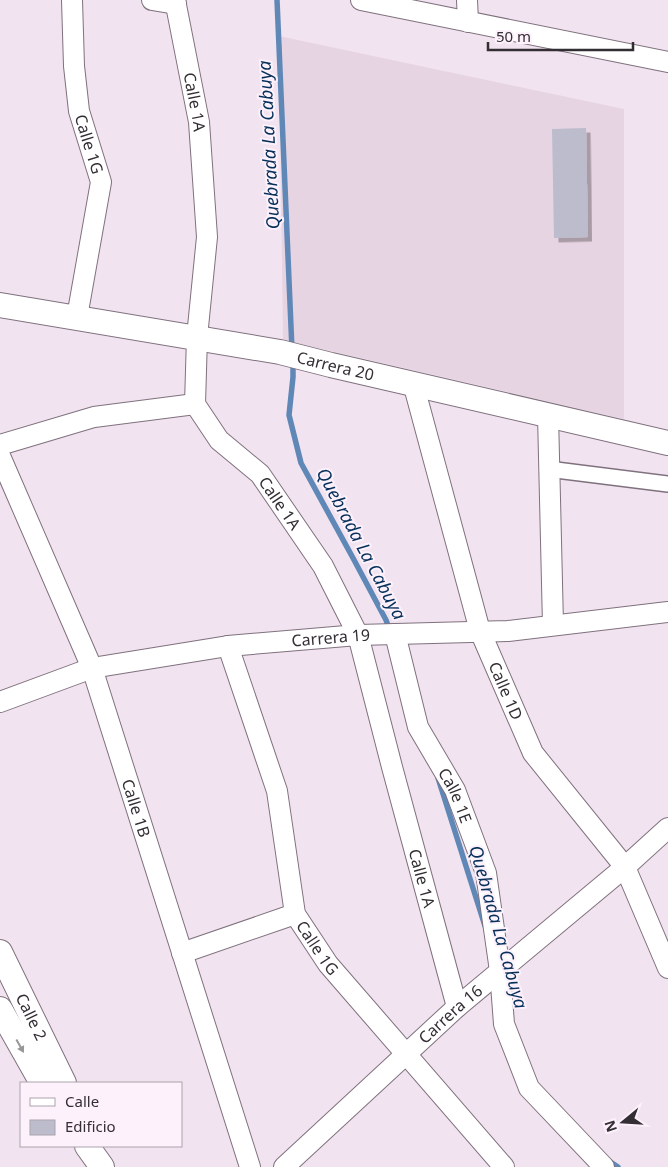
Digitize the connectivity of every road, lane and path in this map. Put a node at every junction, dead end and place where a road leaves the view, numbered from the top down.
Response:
1 (72, 0) edge
2 (152, 0) edge
3 (360, 0) edge
4 (467, 0) edge
5 (175, 2) edge
6 (468, 22) junction
7 (668, 62) edge
8 (0, 305) edge
9 (77, 317) junction
10 (197, 337) junction
11 (413, 383) junction
12 (194, 404) junction
13 (548, 415) junction
14 (668, 442) edge
15 (0, 445) edge
16 (0, 456) edge
17 (548, 468) junction
18 (668, 484) edge
19 (668, 612) edge
20 (553, 625) junction
21 (480, 631) junction
22 (384, 635) junction
23 (228, 646) junction
24 (92, 668) junction
25 (0, 702) edge
26 (668, 828) edge
27 (625, 867) junction
28 (295, 914) junction
29 (0, 952) edge
30 (182, 953) junction
31 (668, 968) edge
32 (497, 974) junction
33 (457, 1006) junction
34 (0, 1009) edge
35 (406, 1054) junction
36 (41, 1082) edge
37 (64, 1082) edge
38 (88, 1147) edge
39 (92, 1147) edge
40 (102, 1167) edge
41 (250, 1167) edge
42 (284, 1167) edge
43 (504, 1167) edge
44 (604, 1167) edge

1 - 9 street, Calle 1G
2 - 5 street
3 - 6 street
4 - 6 street
5 - 10 street, Calle 1A
6 - 7 street
8 - 9 street, Carrera 20
9 - 10 street, Carrera 20
10 - 11 street, Carrera 20
10 - 12 street, Calle 1A
11 - 13 street, Carrera 20
11 - 21 street, Calle 1D
12 - 15 street
12 - 22 street, Calle 1A
13 - 14 street, Carrera 20
13 - 17 street
16 - 24 street, Calle 1B
17 - 18 street
17 - 20 street
19 - 20 street, Carrera 19
20 - 21 street, Carrera 19
21 - 22 street, Carrera 19
21 - 27 street, Calle 1D
22 - 23 street, Carrera 19
22 - 32 street, Calle 1E
22 - 33 street, Calle 1A
23 - 24 street, Carrera 19
23 - 28 street, Calle 1G
24 - 25 street, Carrera 19
24 - 30 street, Calle 1B
26 - 27 street, Carrera 16
27 - 31 street, Calle 1D
27 - 32 street, Carrera 16
28 - 30 street
28 - 35 street, Calle 1G
29 - 37 street, Calle 2
30 - 41 street, Calle 1B
32 - 33 street, Carrera 16
32 - 44 street, Calle 1E
33 - 35 street, Carrera 16
34 -> 36 street, Calle 2
35 - 42 street, Carrera 16
35 - 43 street, Calle 1G
38 - 40 street
39 - 40 street

